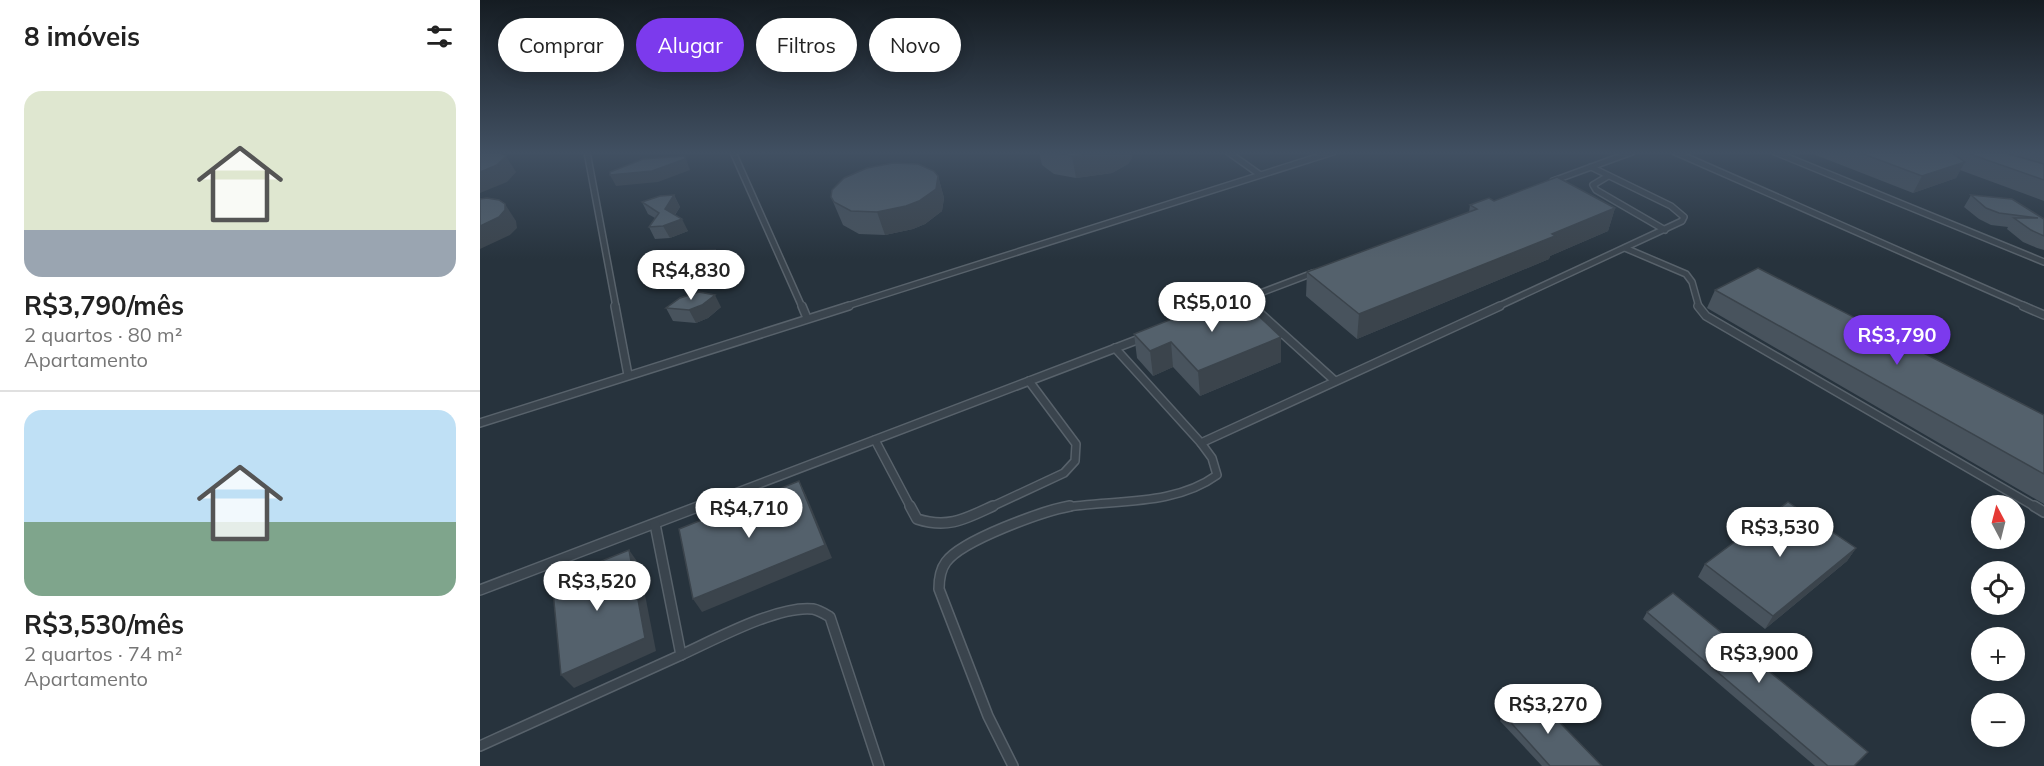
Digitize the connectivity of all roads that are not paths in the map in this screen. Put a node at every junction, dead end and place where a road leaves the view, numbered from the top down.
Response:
1 (594, 188) edge
2 (750, 188) edge
3 (1216, 188) edge
4 (1595, 188) edge
5 (1632, 188) edge
6 (1756, 188) edge
7 (1862, 188) edge
8 (1665, 230) junction
9 (1625, 248) junction
10 (2044, 262) edge
11 (1322, 269) edge
12 (1244, 299) junction
13 (1222, 307) edge
14 (2044, 315) edge
15 (807, 318) junction
16 (1147, 336) edge
17 (1115, 348) junction
18 (628, 375) junction
19 (1029, 381) junction
20 (1335, 381) junction
21 (480, 423) edge
22 (875, 440) junction
23 (1201, 443) junction
24 (2044, 512) edge
25 (655, 524) junction
26 (480, 590) edge
27 (681, 655) junction
28 (480, 746) edge
29 (879, 766) edge
30 (1013, 766) edge

1 - 18 lane
2 - 15 lane
3 - 15 lane
4 - 8 lane
5 - 8 lane
6 - 14 lane
7 - 10 lane
8 - 9 lane
9 - 20 lane
9 - 24 lane
11 - 12 lane
12 - 13 lane
12 - 20 lane
15 - 18 lane
16 - 17 lane
17 - 19 lane
17 - 23 lane
18 - 21 lane
19 - 22 lane
19 - 22 lane
20 - 23 lane
22 - 25 lane
23 - 30 lane
25 - 26 lane
25 - 27 lane
27 - 28 lane
27 - 29 lane

